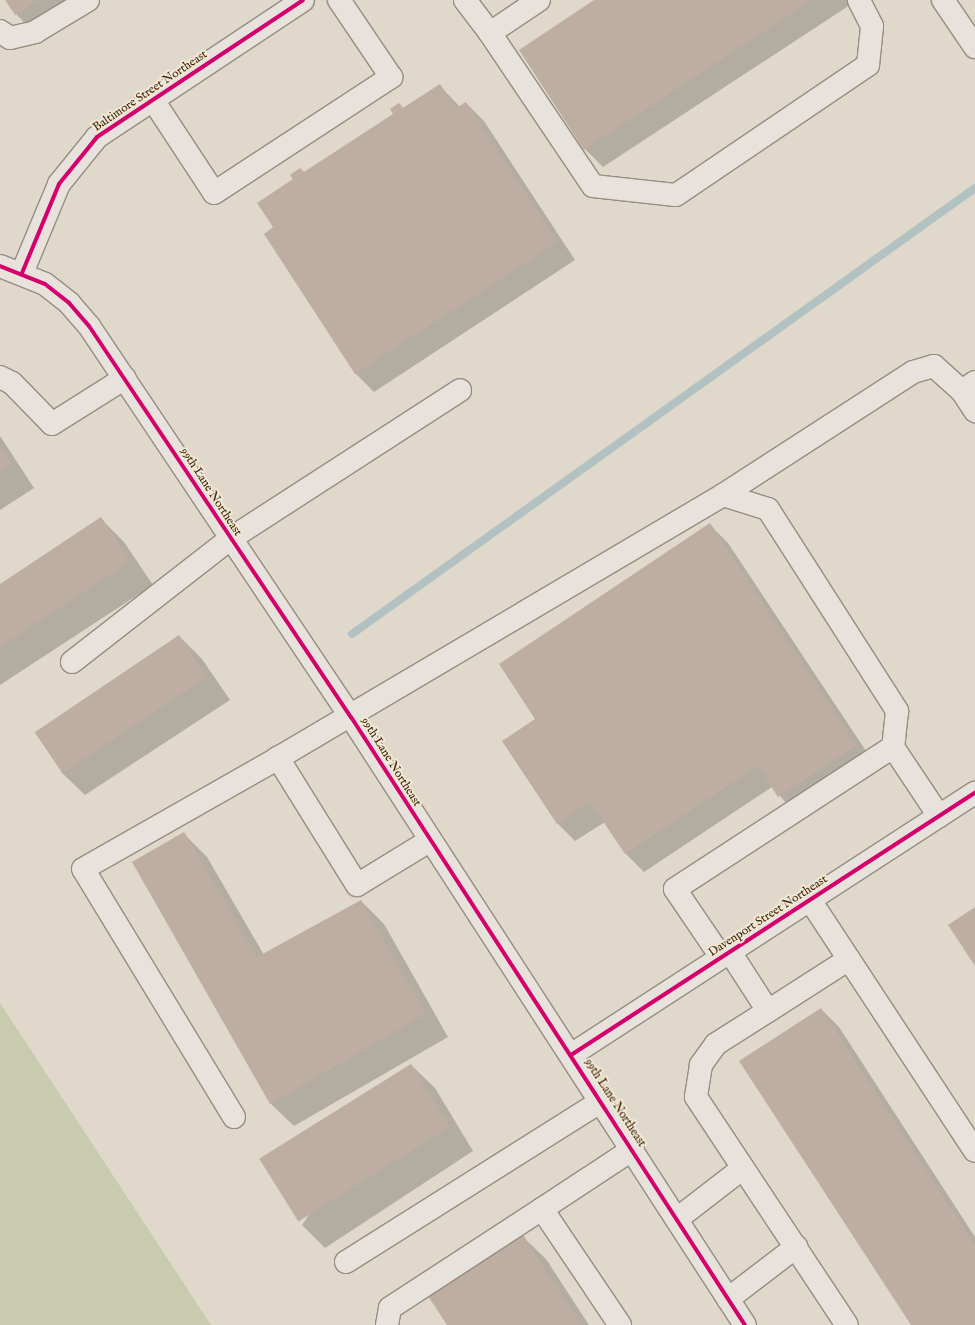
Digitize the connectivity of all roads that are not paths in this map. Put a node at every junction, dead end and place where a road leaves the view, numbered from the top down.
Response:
1 (88, 0) edge
2 (303, 0) edge
3 (339, 0) edge
4 (465, 0) edge
5 (539, 0) edge
6 (860, 0) edge
7 (943, 0) edge
8 (275, 8) edge
9 (0, 31) edge
10 (490, 34) junction
11 (975, 47) edge
12 (153, 100) junction
13 (0, 266) edge
14 (22, 273) junction
15 (0, 377) edge
16 (125, 378) junction
17 (968, 387) edge
18 (460, 390) dead end
19 (975, 411) edge
20 (723, 495) junction
21 (230, 539) junction
22 (72, 662) dead end
23 (350, 717) junction
24 (893, 747) junction
25 (278, 758) junction
26 (975, 793) edge
27 (940, 816) junction
28 (429, 841) junction
29 (810, 900) junction
30 (725, 955) junction
31 (849, 959) junction
32 (768, 1011) junction
33 (571, 1054) junction
34 (602, 1102) junction
35 (234, 1117) dead end
36 (633, 1149) junction
37 (975, 1152) edge
38 (743, 1168) junction
39 (542, 1209) junction
40 (677, 1219) junction
41 (796, 1247) junction
42 (346, 1262) dead end
43 (728, 1299) junction
44 (387, 1325) edge
45 (620, 1325) edge
46 (744, 1325) edge
47 (847, 1325) edge

1 - 9 street
2 - 8 street, Baltimore Street Northeast
3 - 12 street
4 - 10 street
5 - 10 street
6 - 10 street
7 - 11 street
8 - 12 street, Baltimore Street Northeast
12 - 14 street, Baltimore Street Northeast
13 - 14 street
14 - 16 street, 99th Lane Northeast
15 - 16 street
16 - 21 street, 99th Lane Northeast
17 - 19 street
17 - 20 street
18 - 21 street
20 - 23 street
20 - 24 street
21 - 22 street
21 - 23 street, 99th Lane Northeast
23 - 25 street
23 - 28 street, 99th Lane Northeast
24 - 27 street
24 - 30 street
25 - 28 street
25 - 35 street
26 - 27 street, Davenport Street Northeast
27 - 29 street, Davenport Street Northeast
28 - 33 street, 99th Lane Northeast
29 - 30 street, Davenport Street Northeast
29 - 31 street
30 - 32 street
30 - 33 street, Davenport Street Northeast
31 - 32 street
31 - 37 street
32 - 38 street
33 - 34 street, 99th Lane Northeast
34 - 36 street, 99th Lane Northeast
34 - 42 street
36 - 39 street
36 - 40 street, 99th Lane Northeast
38 - 40 street
38 - 41 street
39 - 44 street
39 - 45 street
40 - 43 street, 99th Lane Northeast
41 - 43 street
41 - 47 street
43 - 46 street, 99th Lane Northeast

